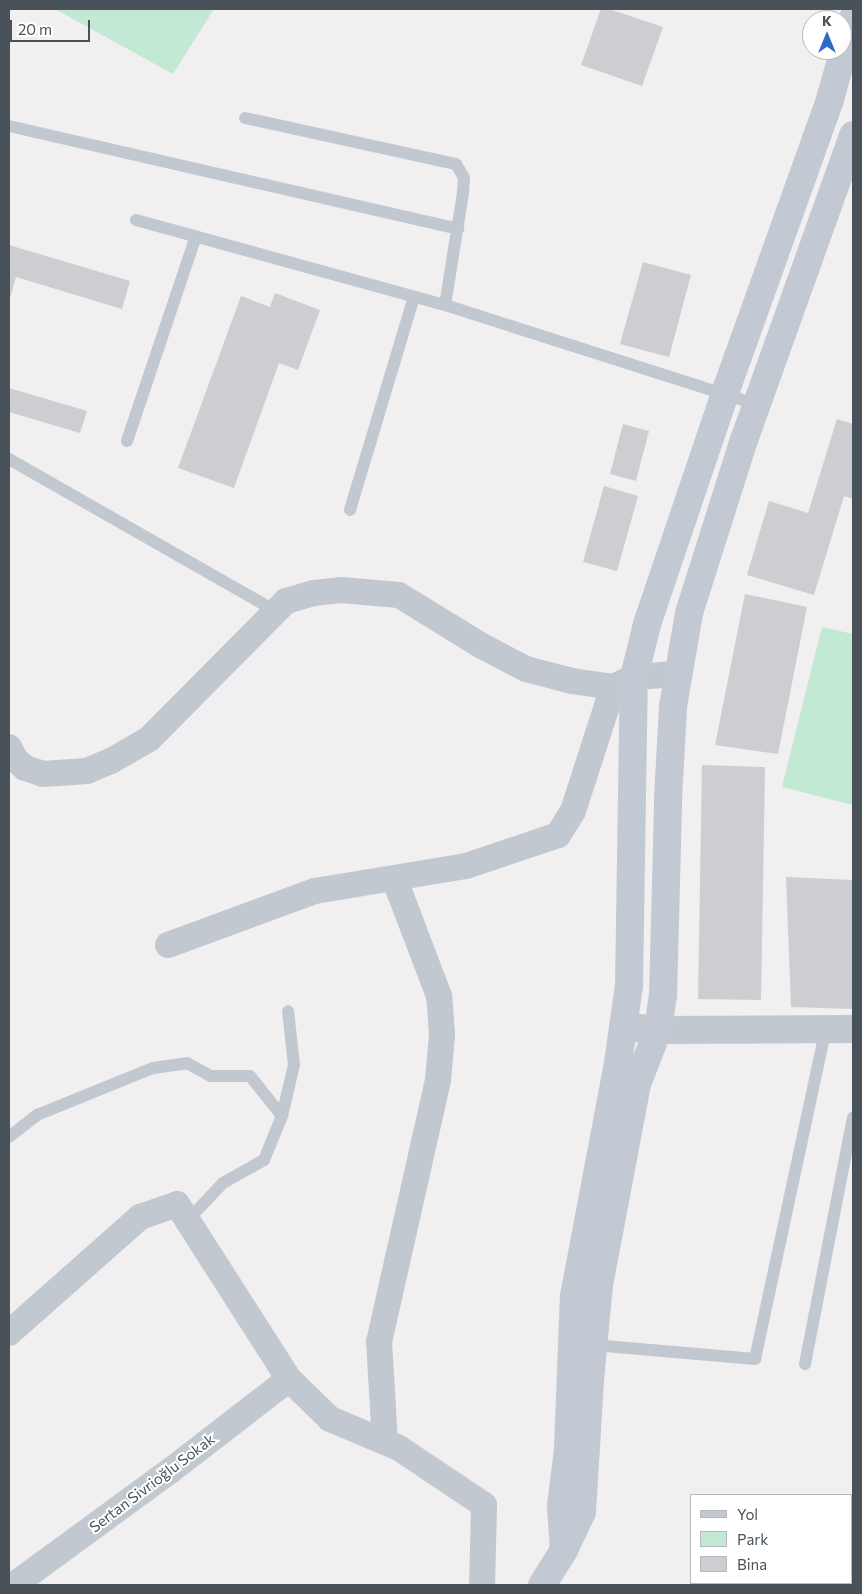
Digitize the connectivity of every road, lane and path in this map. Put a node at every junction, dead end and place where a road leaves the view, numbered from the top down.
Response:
1 (853, 18) edge
2 (245, 118) dead end
3 (9, 126) edge
4 (853, 135) edge
5 (136, 220) dead end
6 (458, 229) junction
7 (196, 236) junction
8 (414, 296) junction
9 (445, 305) junction
10 (725, 393) junction
11 (756, 404) junction
12 (127, 441) dead end
13 (9, 458) edge
14 (350, 510) dead end
15 (276, 611) junction
16 (677, 674) junction
17 (623, 682) junction
18 (9, 747) edge
19 (395, 880) junction
20 (168, 945) dead end
21 (288, 1012) dead end
22 (623, 1026) junction
23 (826, 1029) junction
24 (853, 1029) edge
25 (658, 1030) junction
26 (282, 1116) junction
27 (853, 1118) edge
28 (9, 1137) edge
29 (188, 1220) junction
30 (9, 1333) edge
31 (593, 1345) junction
32 (805, 1364) dead end
33 (289, 1379) junction
34 (385, 1442) junction
35 (564, 1550) junction
36 (14, 1585) edge
37 (482, 1585) edge
38 (542, 1585) edge

1 - 10 main road
2 - 6 lane
3 - 6 lane
4 - 11 main road
5 - 7 lane
6 - 9 lane
7 - 8 lane
7 - 12 lane
8 - 9 lane
8 - 14 lane
9 - 10 lane
10 - 11 lane
10 - 17 main road
11 - 16 main road
13 - 15 lane
15 - 17 street
15 - 18 street
16 - 17 street
16 - 25 main road
17 - 19 street
17 - 22 main road
19 - 20 street
19 - 34 street
21 - 26 lane
22 - 25 street
22 - 35 main road
23 - 24 street
23 - 25 street
23 - 31 lane
25 - 31 main road
26 - 28 lane
26 - 29 lane
27 - 32 lane
29 - 30 street
29 - 33 street
31 - 35 main road
33 - 34 street
33 - 36 street, Sertan Sivrioğlu Sokak
34 - 37 street
35 - 38 main road

